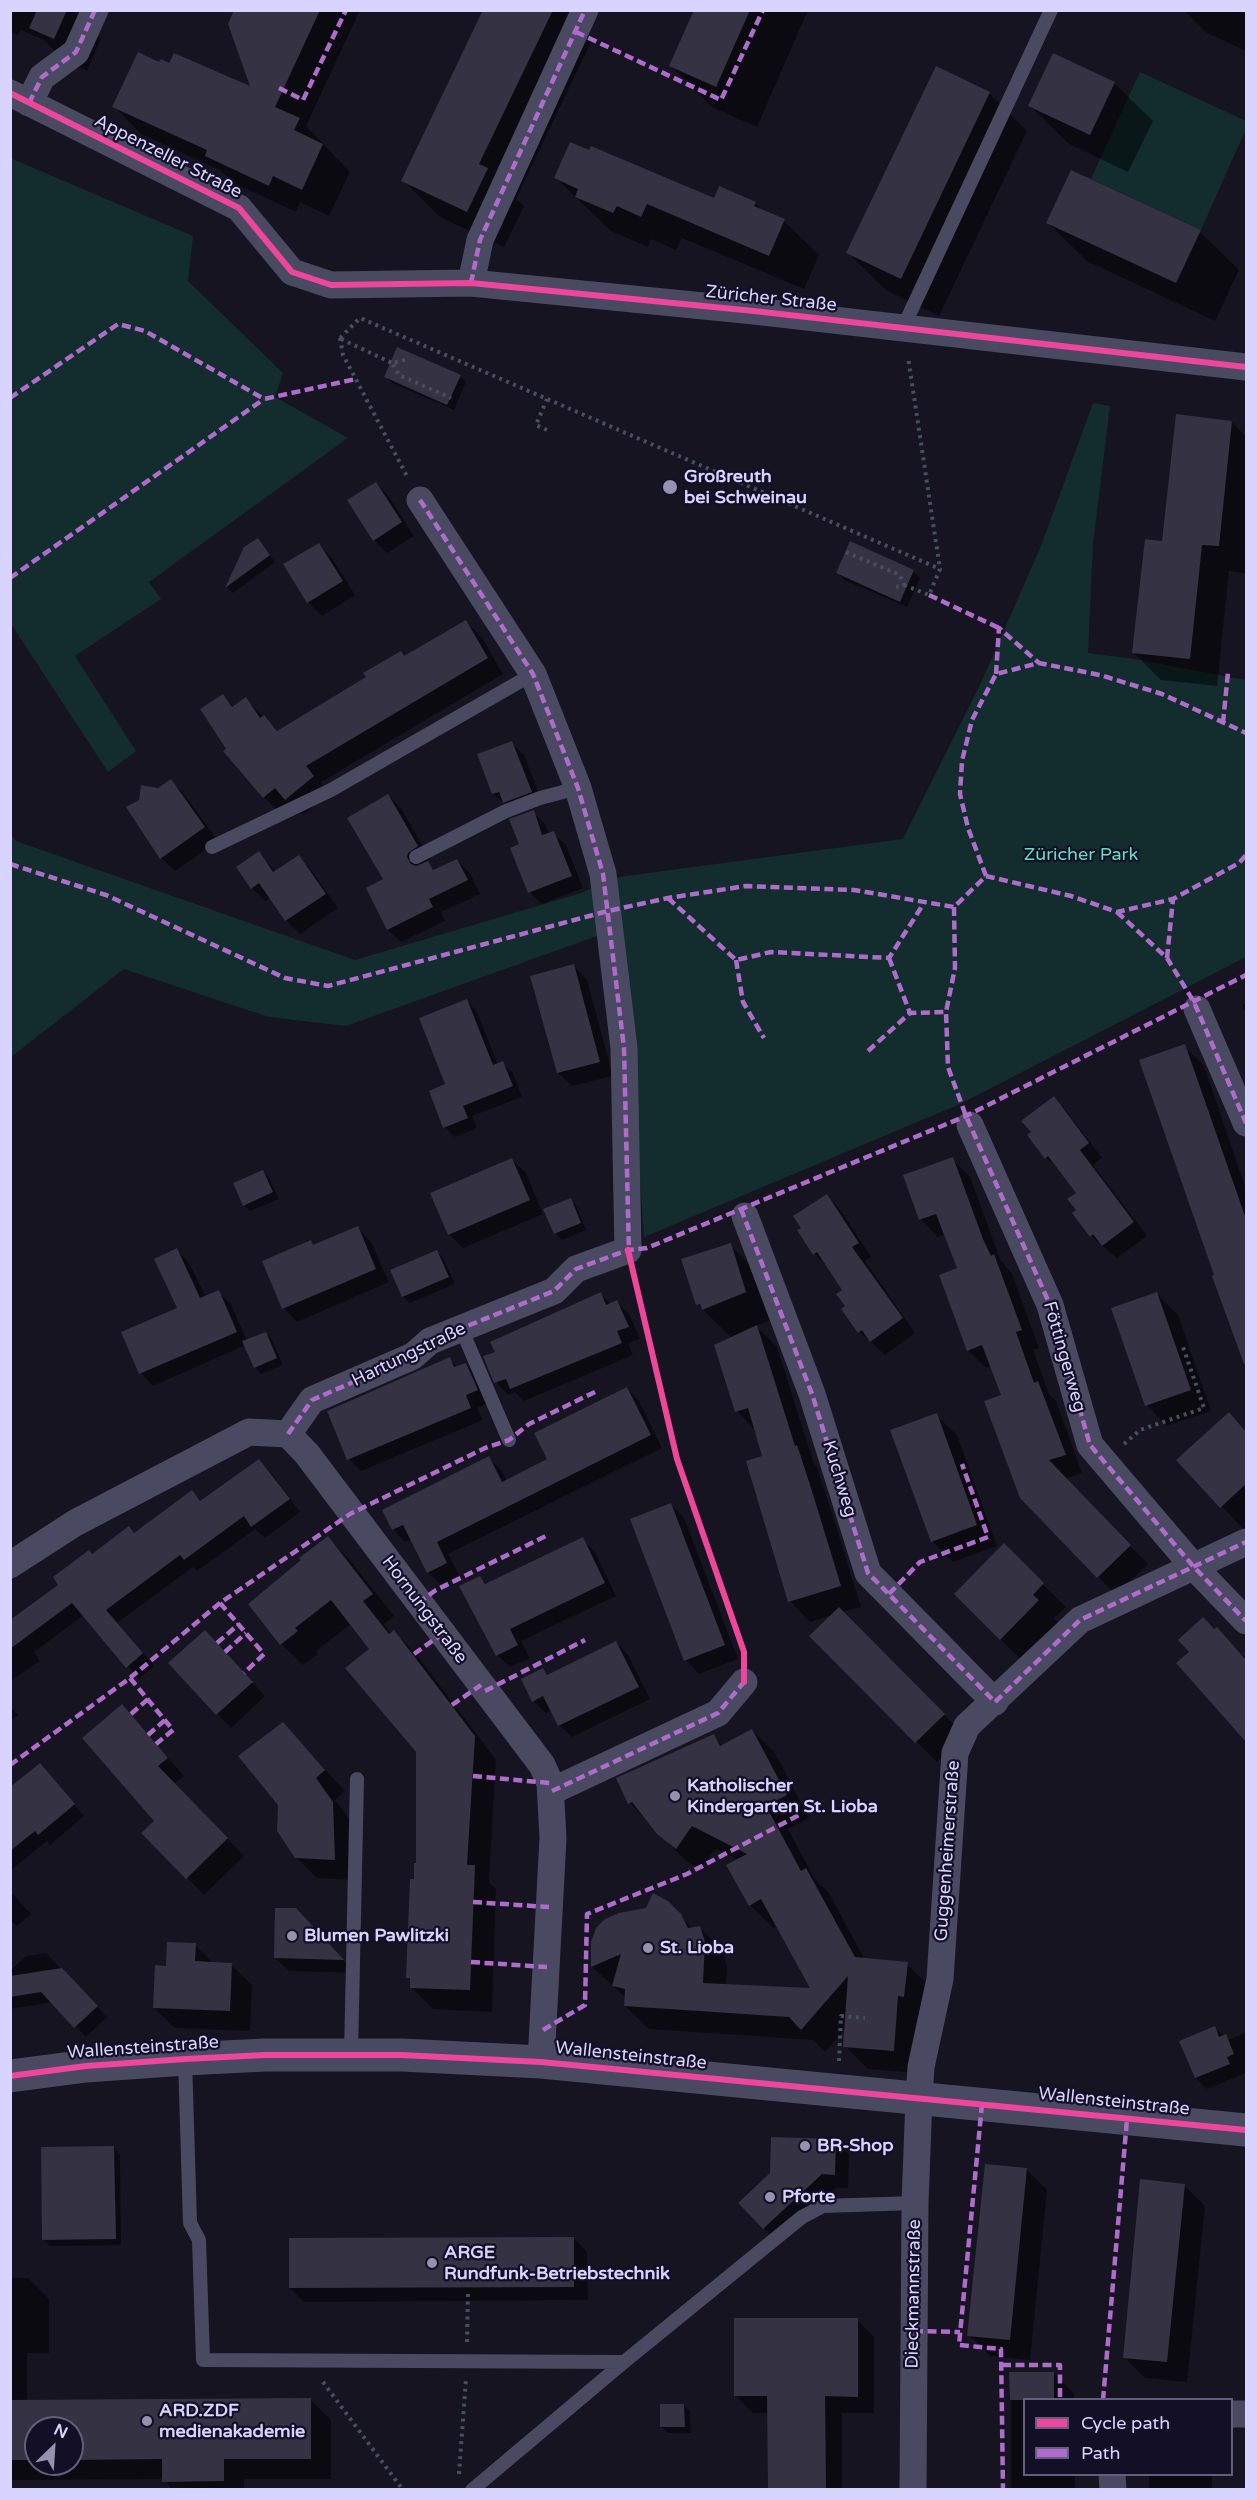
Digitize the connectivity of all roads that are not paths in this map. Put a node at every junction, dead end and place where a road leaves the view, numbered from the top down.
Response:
1 (95, 10) edge
2 (585, 10) edge
3 (1051, 10) edge
4 (20, 98) edge
5 (292, 272) joint
6 (471, 284) junction
7 (902, 330) junction
8 (1246, 367) edge
9 (420, 500) road end
10 (533, 674) junction
11 (578, 788) junction
12 (212, 847) dead end
13 (416, 857) dead end
14 (1197, 1009) dead end
15 (1246, 1123) edge
16 (970, 1125) dead end
17 (745, 1216) dead end
18 (461, 1329) junction
19 (288, 1434) junction
20 (509, 1440) dead end
21 (1246, 1542) edge
22 (10, 1565) edge
23 (1193, 1566) junction
24 (1246, 1621) edge
25 (744, 1682) dead end
26 (995, 1702) junction
27 (357, 1779) dead end
28 (552, 1791) junction
29 (351, 2054) junction
30 (185, 2059) junction
31 (541, 2062) junction
32 (10, 2076) edge
33 (919, 2098) junction
34 (1246, 2130) edge
35 (915, 2203) junction
36 (624, 2362) junction
37 (472, 2490) edge
38 (913, 2490) edge

1 - 4 street
2 - 6 street
3 - 7 lane
4 - 5 street, Appenzeller Straße
5 - 6 street, Züricher Straße
6 - 7 street, Züricher Straße
7 - 8 street, Züricher Straße
9 - 10 street
10 - 11 street
10 - 12 lane
11 - 13 lane
11 - 18 street, Hartungstraße
14 - 15 street
16 - 23 street, Föttingerweg
17 - 26 street, Kuchweg
18 - 19 street, Hartungstraße
18 - 20 lane
19 - 22 street
19 - 28 street, Hornungstraße
21 - 23 street, Guggenheimerstraße
23 - 24 street, Föttingerweg
23 - 26 street, Guggenheimerstraße
25 - 28 street
26 - 33 street, Guggenheimerstraße
27 - 29 lane
28 - 31 street, Hornungstraße
29 - 30 street, Wallensteinstraße
29 - 31 street, Wallensteinstraße
30 - 32 street, Wallensteinstraße
30 - 36 lane
31 - 33 street, Wallensteinstraße
33 - 34 street, Wallensteinstraße
33 - 35 street, Dieckmannstraße
35 - 36 lane
35 - 38 street, Dieckmannstraße
36 - 37 lane

